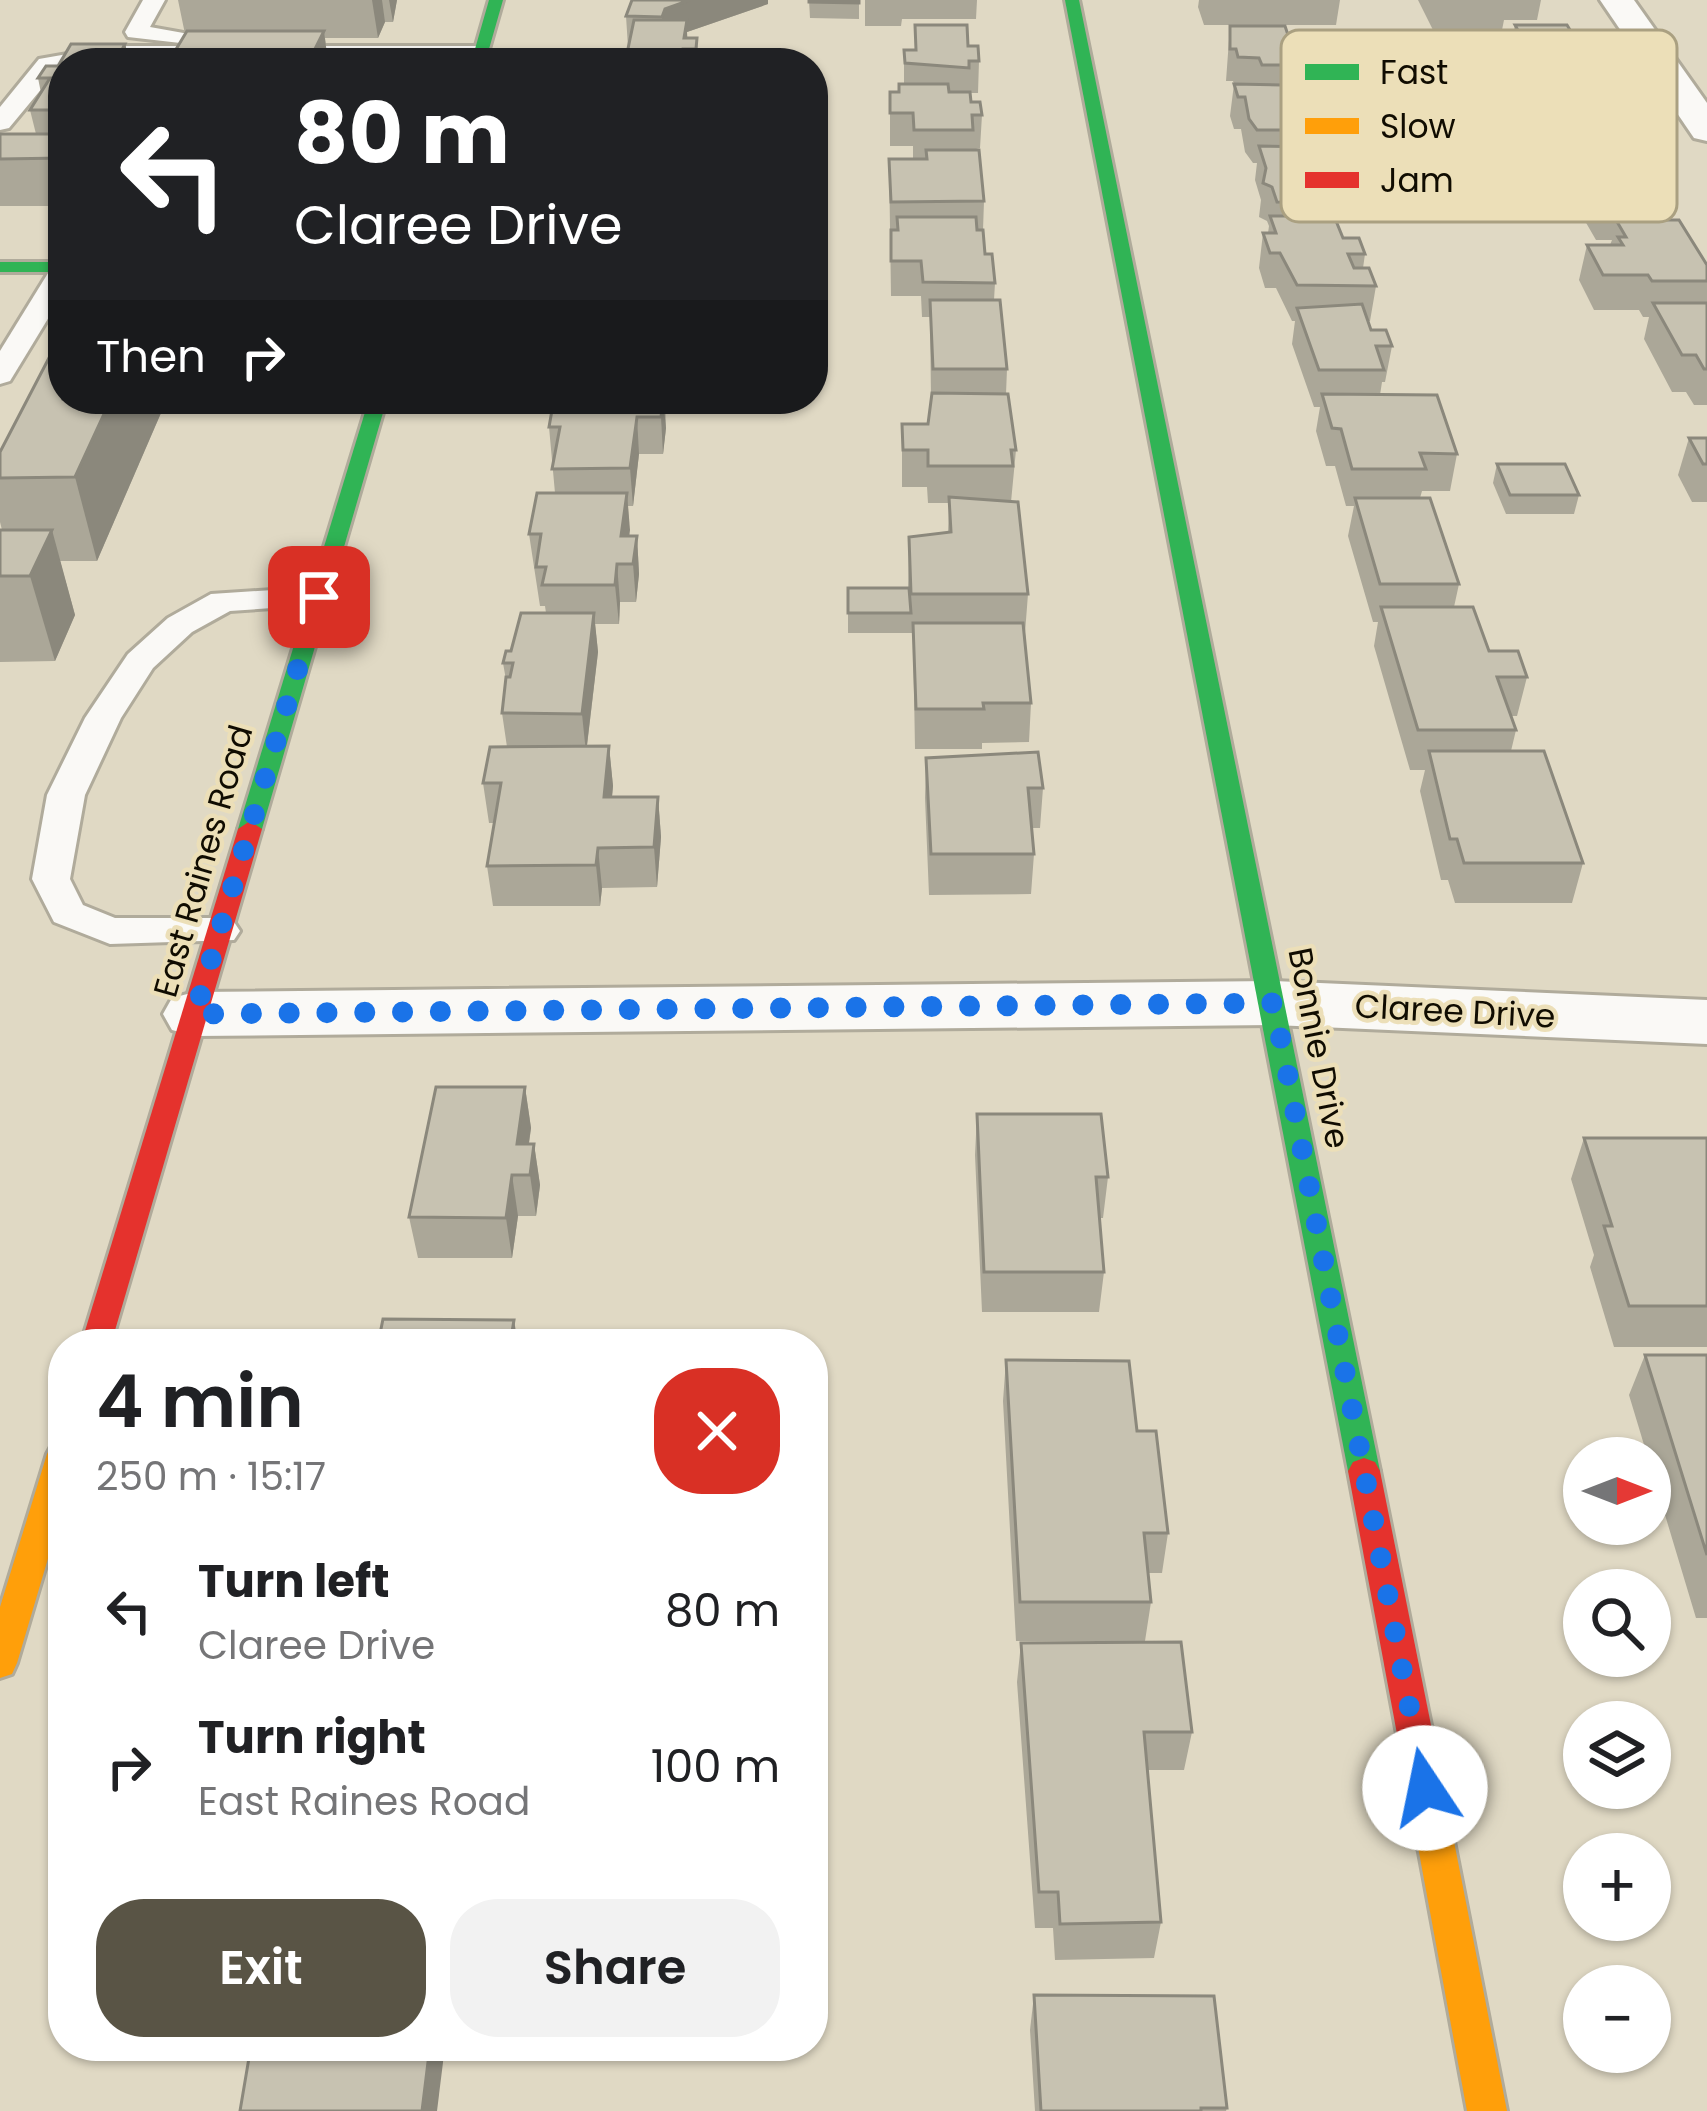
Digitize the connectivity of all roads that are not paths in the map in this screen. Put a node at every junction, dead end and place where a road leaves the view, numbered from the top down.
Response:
1 (154, 0) edge
2 (496, 0) edge
3 (1072, 0) edge
4 (1617, 0) edge
5 (1638, 30) edge
6 (391, 48) edge
7 (482, 48) edge
8 (48, 64) edge
9 (1677, 87) edge
10 (0, 123) edge
11 (1707, 130) edge
12 (0, 267) edge
13 (48, 269) edge
14 (48, 290) edge
15 (8, 347) edge
16 (0, 375) edge
17 (374, 414) edge
18 (319, 597) junction
19 (220, 931) junction
20 (1274, 1003) junction
21 (195, 1014) junction
22 (1707, 1022) edge
23 (100, 1329) edge
24 (48, 1504) edge
25 (0, 1663) edge
26 (1487, 2111) edge

1 - 6 lane
2 - 7 street
3 - 20 street, Bonnie Drive
4 - 5 street
8 - 10 lane
9 - 11 street
12 - 13 street
14 - 15 lane
15 - 16 lane
17 - 18 street, East Raines Road
18 - 19 street, East Raines Road
18 - 19 lane
19 - 21 street, East Raines Road
20 - 21 street, Claree Drive
20 - 22 street, Claree Drive
20 - 26 street, Bonnie Drive
21 - 23 street, East Raines Road
24 - 25 street

